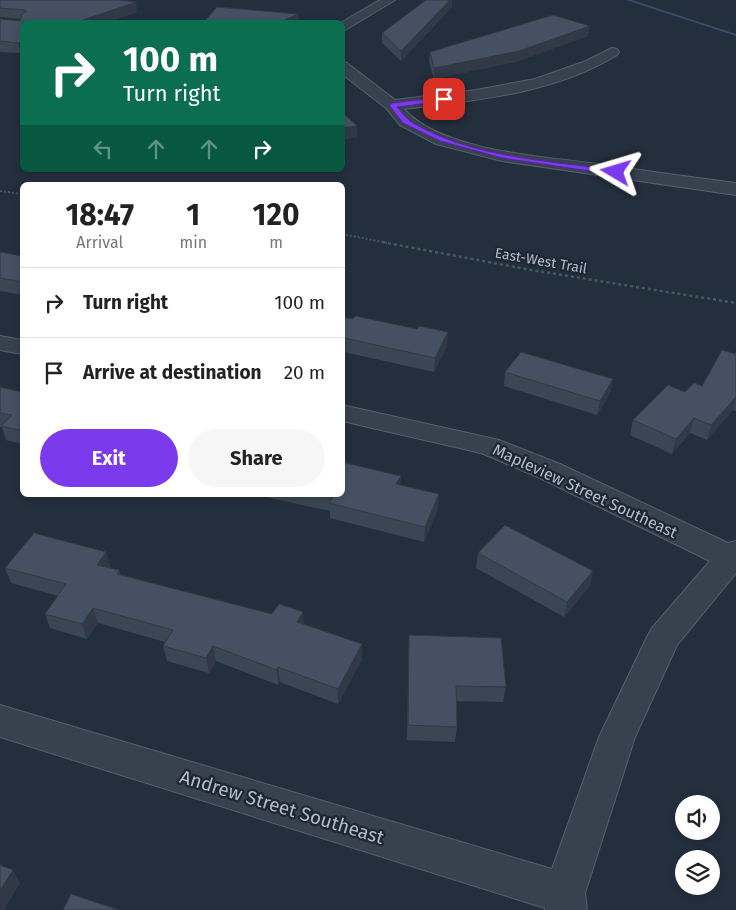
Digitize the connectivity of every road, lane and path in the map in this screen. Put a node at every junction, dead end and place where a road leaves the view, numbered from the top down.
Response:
1 (390, 0) edge
2 (345, 26) edge
3 (612, 52) dead end
4 (345, 68) edge
5 (392, 105) junction
6 (736, 189) edge
7 (0, 191) edge
8 (20, 194) edge
9 (345, 235) edge
10 (736, 303) edge
11 (0, 343) edge
12 (20, 347) edge
13 (345, 414) edge
14 (734, 557) edge
15 (0, 721) edge
16 (565, 902) edge

1 - 2 street
3 - 5 street
4 - 5 street
5 - 6 street
7 - 8 path
9 - 10 path, East-West Trail
11 - 12 street
13 - 14 street, Mapleview Street Southeast
14 - 16 street
15 - 16 street, Andrew Street Southeast

